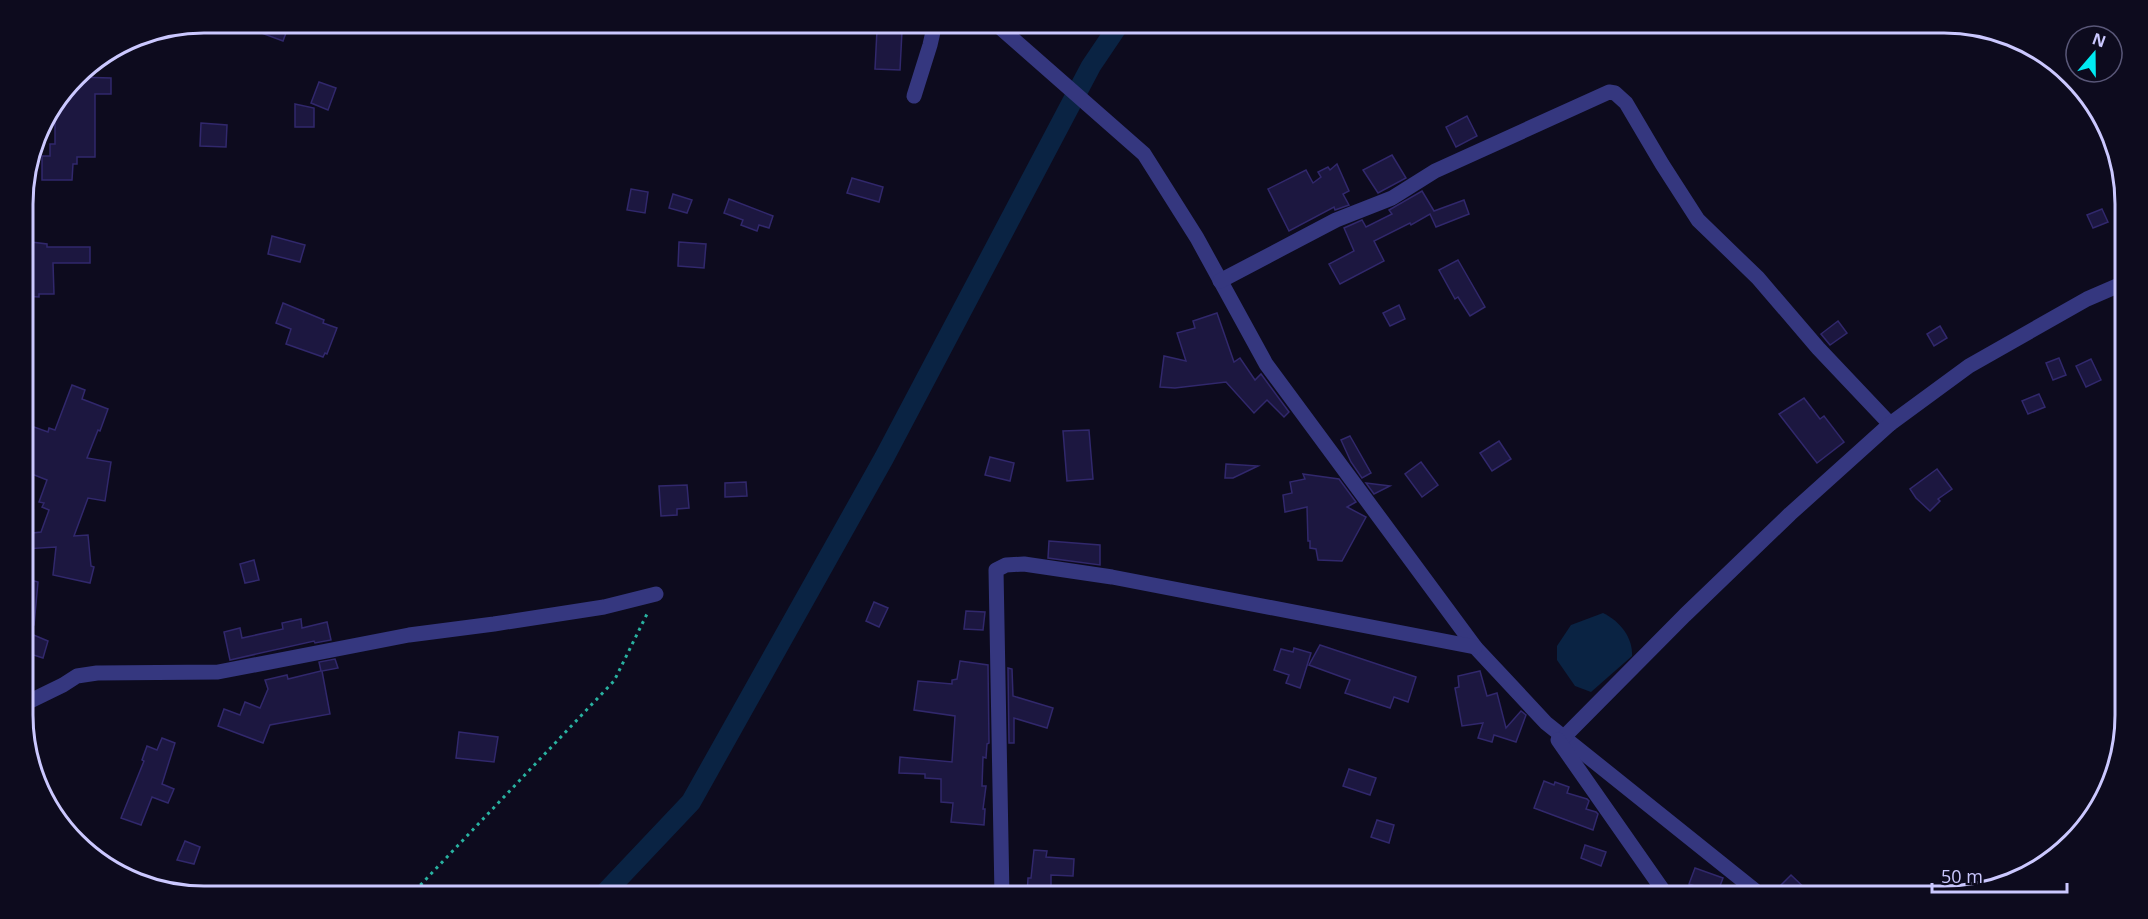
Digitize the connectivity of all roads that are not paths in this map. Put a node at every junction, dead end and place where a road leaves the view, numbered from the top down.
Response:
1 (933, 33) edge
2 (1007, 33) edge
3 (914, 96) dead end
4 (1220, 281) junction
5 (2115, 287) edge
6 (1890, 424) junction
7 (656, 594) road end
8 (1475, 647) junction
9 (33, 700) edge
10 (1546, 723) junction
11 (1563, 738) junction
12 (1002, 886) edge
13 (1660, 886) edge
14 (1749, 886) edge

1 - 3 street
2 - 4 street
4 - 6 street
4 - 8 street
5 - 6 street
6 - 11 street
7 - 9 street
8 - 10 street
8 - 12 street
10 - 11 street
10 - 13 street
11 - 14 street

